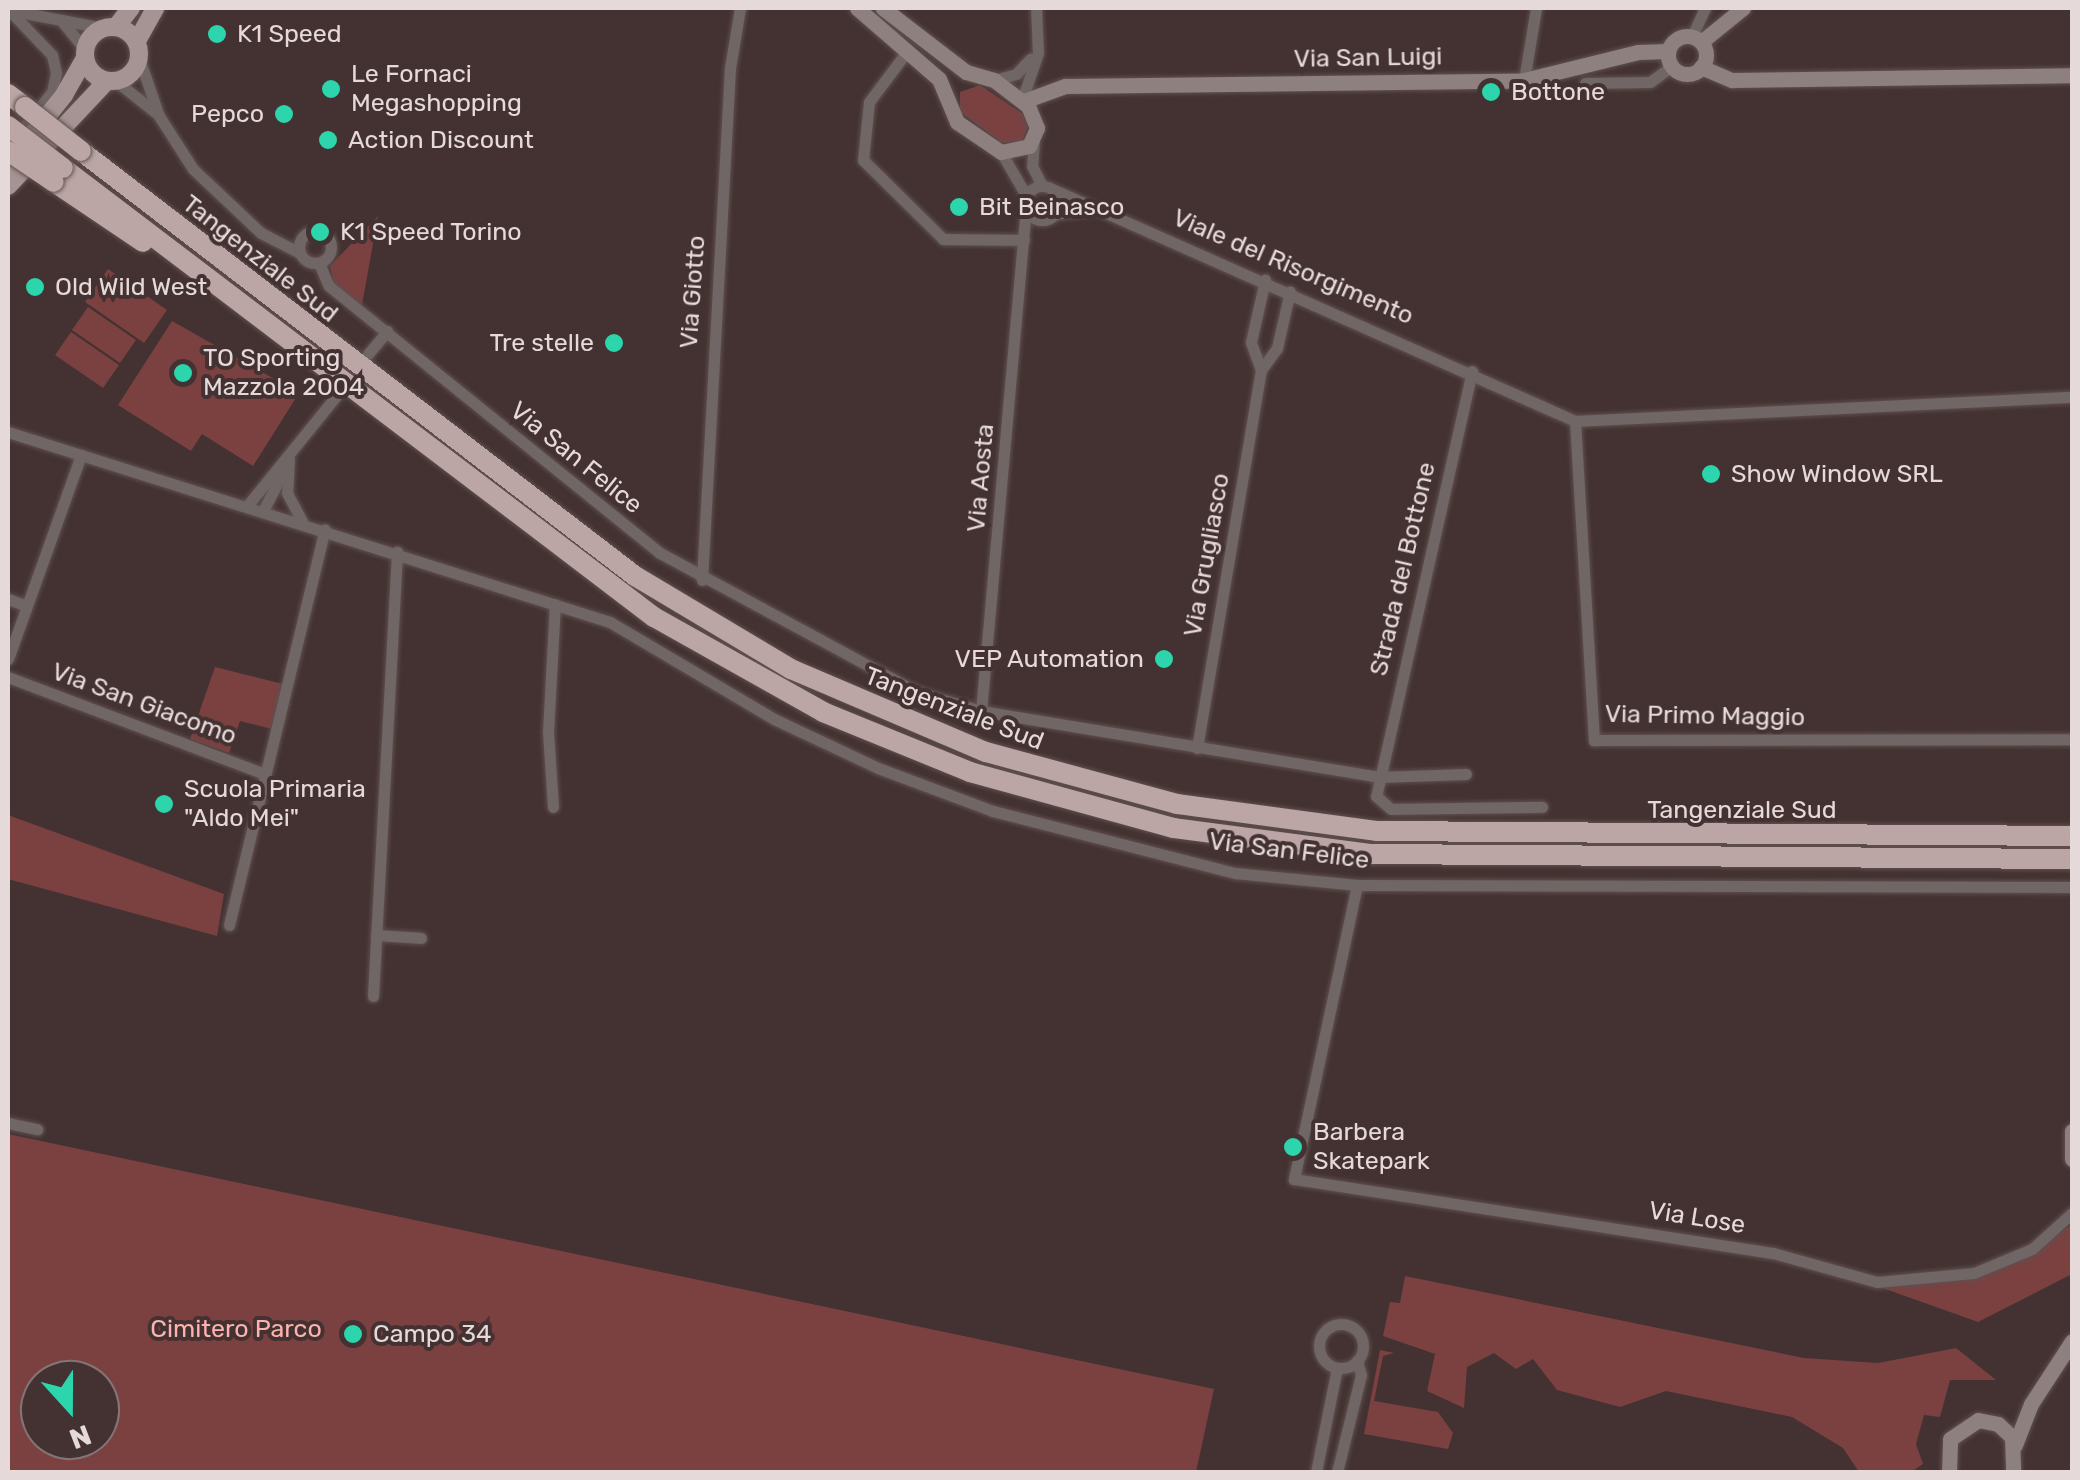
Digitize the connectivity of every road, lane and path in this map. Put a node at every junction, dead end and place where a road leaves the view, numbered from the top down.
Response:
1 (131, 8) edge
2 (155, 8) edge
3 (740, 8) edge
4 (857, 8) edge
5 (883, 8) edge
6 (1036, 8) edge
7 (1536, 8) edge
8 (1705, 8) edge
9 (1744, 8) edge
10 (8, 9) edge
11 (61, 20) junction
12 (110, 27) junction
13 (1696, 39) junction
14 (907, 42) junction
15 (1039, 42) junction
16 (138, 50) junction
17 (85, 54) junction
18 (1670, 59) junction
19 (1701, 67) junction
20 (974, 76) junction
21 (2072, 76) edge
22 (994, 80) junction
23 (1524, 80) junction
24 (112, 81) junction
25 (1585, 83) dead end
26 (1065, 86) junction
27 (950, 96) junction
28 (16, 100) edge
29 (1023, 100) junction
30 (159, 116) junction
31 (1037, 122) junction
32 (8, 126) edge
33 (1034, 140) junction
34 (8, 150) edge
35 (1001, 152) junction
36 (8, 164) edge
37 (59, 175) junction
38 (8, 186) edge
39 (1046, 187) junction
40 (1026, 202) junction
41 (1093, 209) junction
42 (1049, 217) junction
43 (307, 234) junction
44 (269, 238) junction
45 (1025, 245) junction
46 (300, 252) junction
47 (319, 263) junction
48 (1265, 280) junction
49 (1290, 291) junction
50 (387, 331) junction
51 (368, 354) dead end
52 (1261, 370) junction
53 (1472, 371) junction
54 (337, 394) dead end
55 (2072, 397) edge
56 (1575, 421) junction
57 (8, 432) edge
58 (82, 455) junction
59 (290, 456) junction
60 (247, 506) junction
61 (263, 511) junction
62 (305, 524) junction
63 (325, 530) junction
64 (397, 552) junction
65 (702, 580) junction
66 (8, 598) edge
67 (555, 604) junction
68 (27, 606) junction
69 (8, 660) edge
70 (8, 678) edge
71 (981, 712) junction
72 (2072, 739) edge
73 (1197, 748) junction
74 (265, 774) junction
75 (1466, 774) dead end
76 (1378, 777) junction
77 (1542, 806) dead end
78 (554, 807) dead end
79 (2072, 836) edge
80 (2072, 859) edge
81 (1358, 885) junction
82 (2072, 887) edge
83 (230, 925) dead end
84 (376, 935) junction
85 (421, 938) dead end
86 (372, 996) dead end
87 (8, 1123) edge
88 (36, 1129) dead end
89 (2072, 1131) edge
90 (2072, 1159) edge
91 (2072, 1214) edge
92 (2072, 1341) edge
93 (1357, 1361) junction
94 (1337, 1368) junction
95 (2031, 1404) junction
96 (1989, 1421) junction
97 (2015, 1444) junction
98 (1316, 1472) edge
99 (1336, 1472) edge
100 (1949, 1472) edge
101 (2012, 1472) edge

1 - 12 main road
2 - 16 main road
3 - 65 street, Via Giotto
4 - 14 street
5 - 14 street
6 - 15 street
7 - 23 street
8 - 13 street
9 - 13 street, Via San Luigi
10 - 11 street
10 - 34 street
11 - 12 street
11 - 17 street
12 - 16 main road
12 - 17 main road
13 - 18 street, Via San Luigi
13 - 19 street
14 - 20 street
14 - 27 street
14 - 45 street
15 - 22 street
15 - 29 street
16 - 24 main road
16 - 30 street, Via San Felice
17 - 24 main road
17 - 36 main road
18 - 19 street, Via San Luigi
18 - 23 street, Via San Luigi
18 - 25 street, Via San Luigi
19 - 21 street, Via San Luigi
20 - 22 street
20 - 27 street
22 - 29 street
23 - 26 street, Via San Luigi
24 - 30 street, Via San Felice
24 - 38 main road
26 - 29 street, Via San Luigi
26 - 31 street
27 - 35 street
28 - 79 highway, Tangenziale Sud, bridge
29 - 31 street
30 - 44 street, Via San Felice
31 - 33 street
32 - 37 highway, Tangenziale Sud, bridge
33 - 35 street
33 - 39 street
34 - 37 highway, bridge
35 - 40 street
37 - 80 highway, Tangenziale Sud
39 - 40 street
39 - 41 street, Viale del Risorgimento
39 - 42 street
40 - 42 street
40 - 45 street, Via Aosta
41 - 42 street, Viale del Risorgimento
41 - 48 street, Viale del Risorgimento
42 - 45 street, Via Aosta
43 - 44 street
43 - 46 street
43 - 47 street, Via San Felice
44 - 46 street, Via San Felice
45 - 71 street, Via Aosta
46 - 47 street, Via San Felice
47 - 50 street, Via San Felice
48 - 49 street, Viale del Risorgimento
48 - 52 street, Via Grugliasco
49 - 52 street, Via Grugliasco
49 - 53 street, Viale del Risorgimento
50 - 51 street
50 - 65 street, Via San Felice
52 - 73 street, Via Grugliasco
53 - 56 street
53 - 76 street, Strada del Bottone
54 - 59 street
55 - 56 street
56 - 72 street, Via Primo Maggio
57 - 58 street, Via San Felice
58 - 60 street, Via San Felice
58 - 68 street
59 - 60 street
59 - 61 street
59 - 62 street
60 - 61 street, Via San Felice
61 - 62 street, Via San Felice
62 - 63 street, Via San Felice
63 - 64 street, Via San Felice
63 - 74 street
64 - 67 street, Via San Felice
64 - 84 street
65 - 71 street, Via San Felice
66 - 68 street
67 - 78 street
67 - 81 street, Via San Felice
68 - 69 street
70 - 74 street, Via San Giacomo
71 - 73 street, Via San Felice
73 - 76 street, Via San Felice
74 - 83 street
75 - 76 street
76 - 77 street
81 - 82 street, Via San Felice
81 - 91 street, Via Lose
84 - 85 street
84 - 86 street
87 - 88 street
89 - 90 street
92 - 95 street
93 - 94 street
93 - 94 street
93 - 99 street
94 - 98 street
95 - 96 street
95 - 97 street
96 - 97 street
96 - 100 street
97 - 101 street

